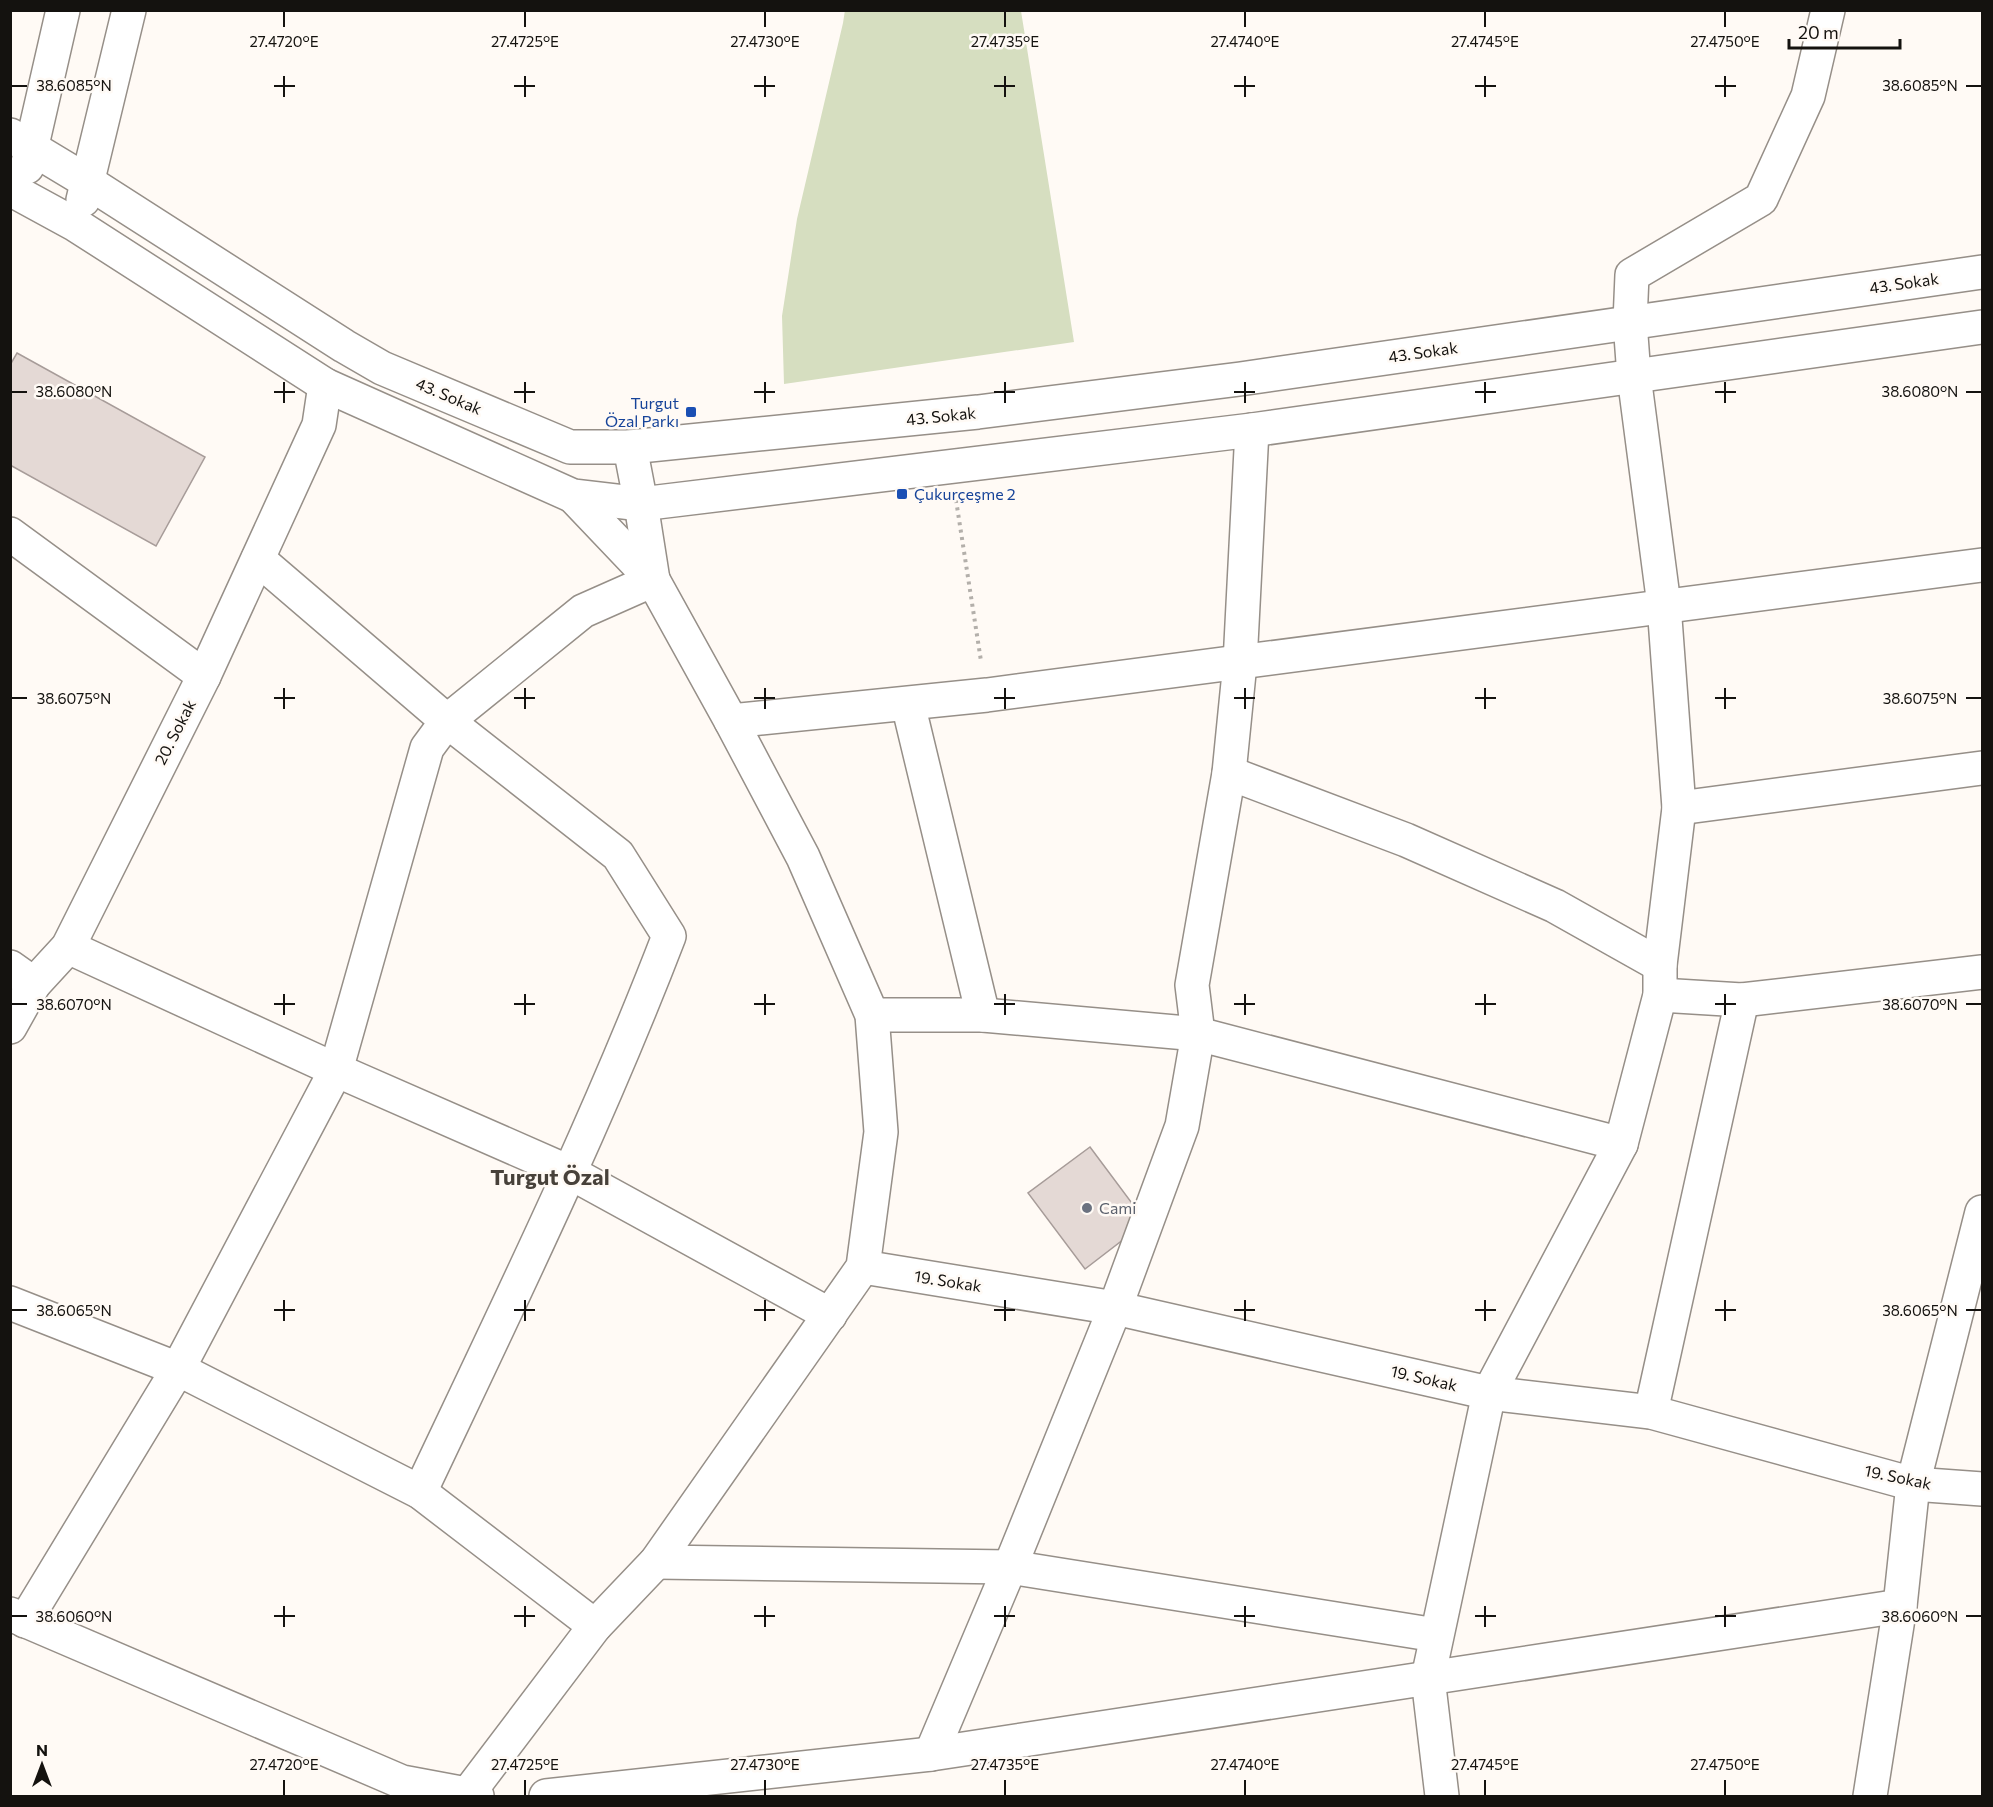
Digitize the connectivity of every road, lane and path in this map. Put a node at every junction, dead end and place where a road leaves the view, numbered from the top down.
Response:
1 (63, 10) edge
2 (129, 10) edge
3 (1828, 10) edge
4 (21, 141) edge
5 (88, 182) junction
6 (15, 192) edge
7 (76, 225) junction
8 (1983, 272) edge
9 (1630, 322) junction
10 (1983, 327) edge
11 (344, 346) junction
12 (382, 368) junction
13 (1634, 376) junction
14 (1240, 379) junction
15 (336, 389) junction
16 (1252, 430) junction
17 (570, 447) junction
18 (630, 447) junction
19 (951, 468) junction
20 (573, 496) junction
21 (641, 504) junction
22 (12, 540) edge
23 (258, 559) junction
24 (1983, 565) edge
25 (653, 580) junction
26 (1664, 605) junction
27 (1240, 663) junction
28 (204, 676) junction
29 (987, 695) junction
30 (908, 704) junction
31 (447, 721) junction
32 (731, 721) junction
33 (1983, 768) edge
34 (1229, 773) junction
35 (1679, 808) junction
36 (68, 947) junction
37 (1983, 972) edge
38 (22, 976) edge
39 (1660, 980) junction
40 (1742, 1000) junction
41 (872, 1015) junction
42 (983, 1015) junction
43 (10, 1027) edge
44 (1198, 1034) junction
45 (336, 1070) junction
46 (1621, 1144) junction
47 (571, 1173) junction
48 (1983, 1212) edge
49 (863, 1267) junction
50 (10, 1303) edge
51 (1115, 1308) junction
52 (830, 1315) junction
53 (178, 1368) junction
54 (1489, 1393) junction
55 (1651, 1412) junction
56 (1912, 1484) junction
57 (1983, 1489) edge
58 (420, 1492) junction
59 (656, 1562) junction
60 (1010, 1568) junction
61 (1900, 1606) junction
62 (18, 1618) edge
63 (595, 1626) junction
64 (1436, 1635) junction
65 (1428, 1678) junction
66 (931, 1754) junction
67 (472, 1796) edge
68 (546, 1797) edge
69 (1442, 1797) edge
70 (1870, 1797) edge

1 - 4 street
2 - 5 street
3 - 9 street
4 - 5 street, 43. Sokak
4 - 6 street
5 - 7 street
5 - 11 street, 43. Sokak
6 - 7 street
7 - 15 street
8 - 9 street, 43. Sokak
9 - 13 street
9 - 14 street, 43. Sokak
10 - 13 street
11 - 12 street, 43. Sokak
11 - 15 street, 20. Sokak
12 - 15 street
12 - 17 street, 43. Sokak
13 - 16 street
13 - 26 street
14 - 16 street
14 - 18 street, 43. Sokak
15 - 20 street
15 - 23 street, 20. Sokak
16 - 19 street
16 - 27 street
17 - 18 street, 43. Sokak
17 - 20 street
18 - 21 street
19 - 21 street
19 - 29 path
20 - 21 street
20 - 25 street
21 - 25 street
22 - 28 street
23 - 28 street, 20. Sokak
23 - 31 street
24 - 26 street
25 - 31 street
25 - 32 street
26 - 27 street
26 - 35 street
27 - 29 street
27 - 34 street
28 - 36 street, 20. Sokak
29 - 30 street
30 - 32 street
30 - 42 street
31 - 45 street
31 - 47 street
32 - 41 street
33 - 35 street
34 - 39 street
34 - 44 street
35 - 39 street
36 - 38 street, 20. Sokak
36 - 45 street
37 - 40 street
38 - 43 street, 20. Sokak
39 - 40 street
39 - 46 street
40 - 55 street
41 - 42 street
41 - 49 street
42 - 44 street
44 - 46 street
44 - 51 street
45 - 47 street
45 - 53 street
46 - 54 street
47 - 52 street
47 - 58 street
48 - 56 street
49 - 51 street, 19. Sokak
49 - 52 street
50 - 53 street
51 - 54 street, 19. Sokak
51 - 60 street
52 - 59 street
53 - 58 street
53 - 62 street
54 - 55 street, 19. Sokak
54 - 64 street
55 - 56 street, 19. Sokak
56 - 57 street, 19. Sokak
56 - 61 street
58 - 63 street
59 - 60 street
59 - 63 street
60 - 64 street
60 - 66 street
61 - 65 street
61 - 70 street
62 - 67 street
63 - 67 street
64 - 65 street
65 - 66 street
65 - 69 street
66 - 68 street

